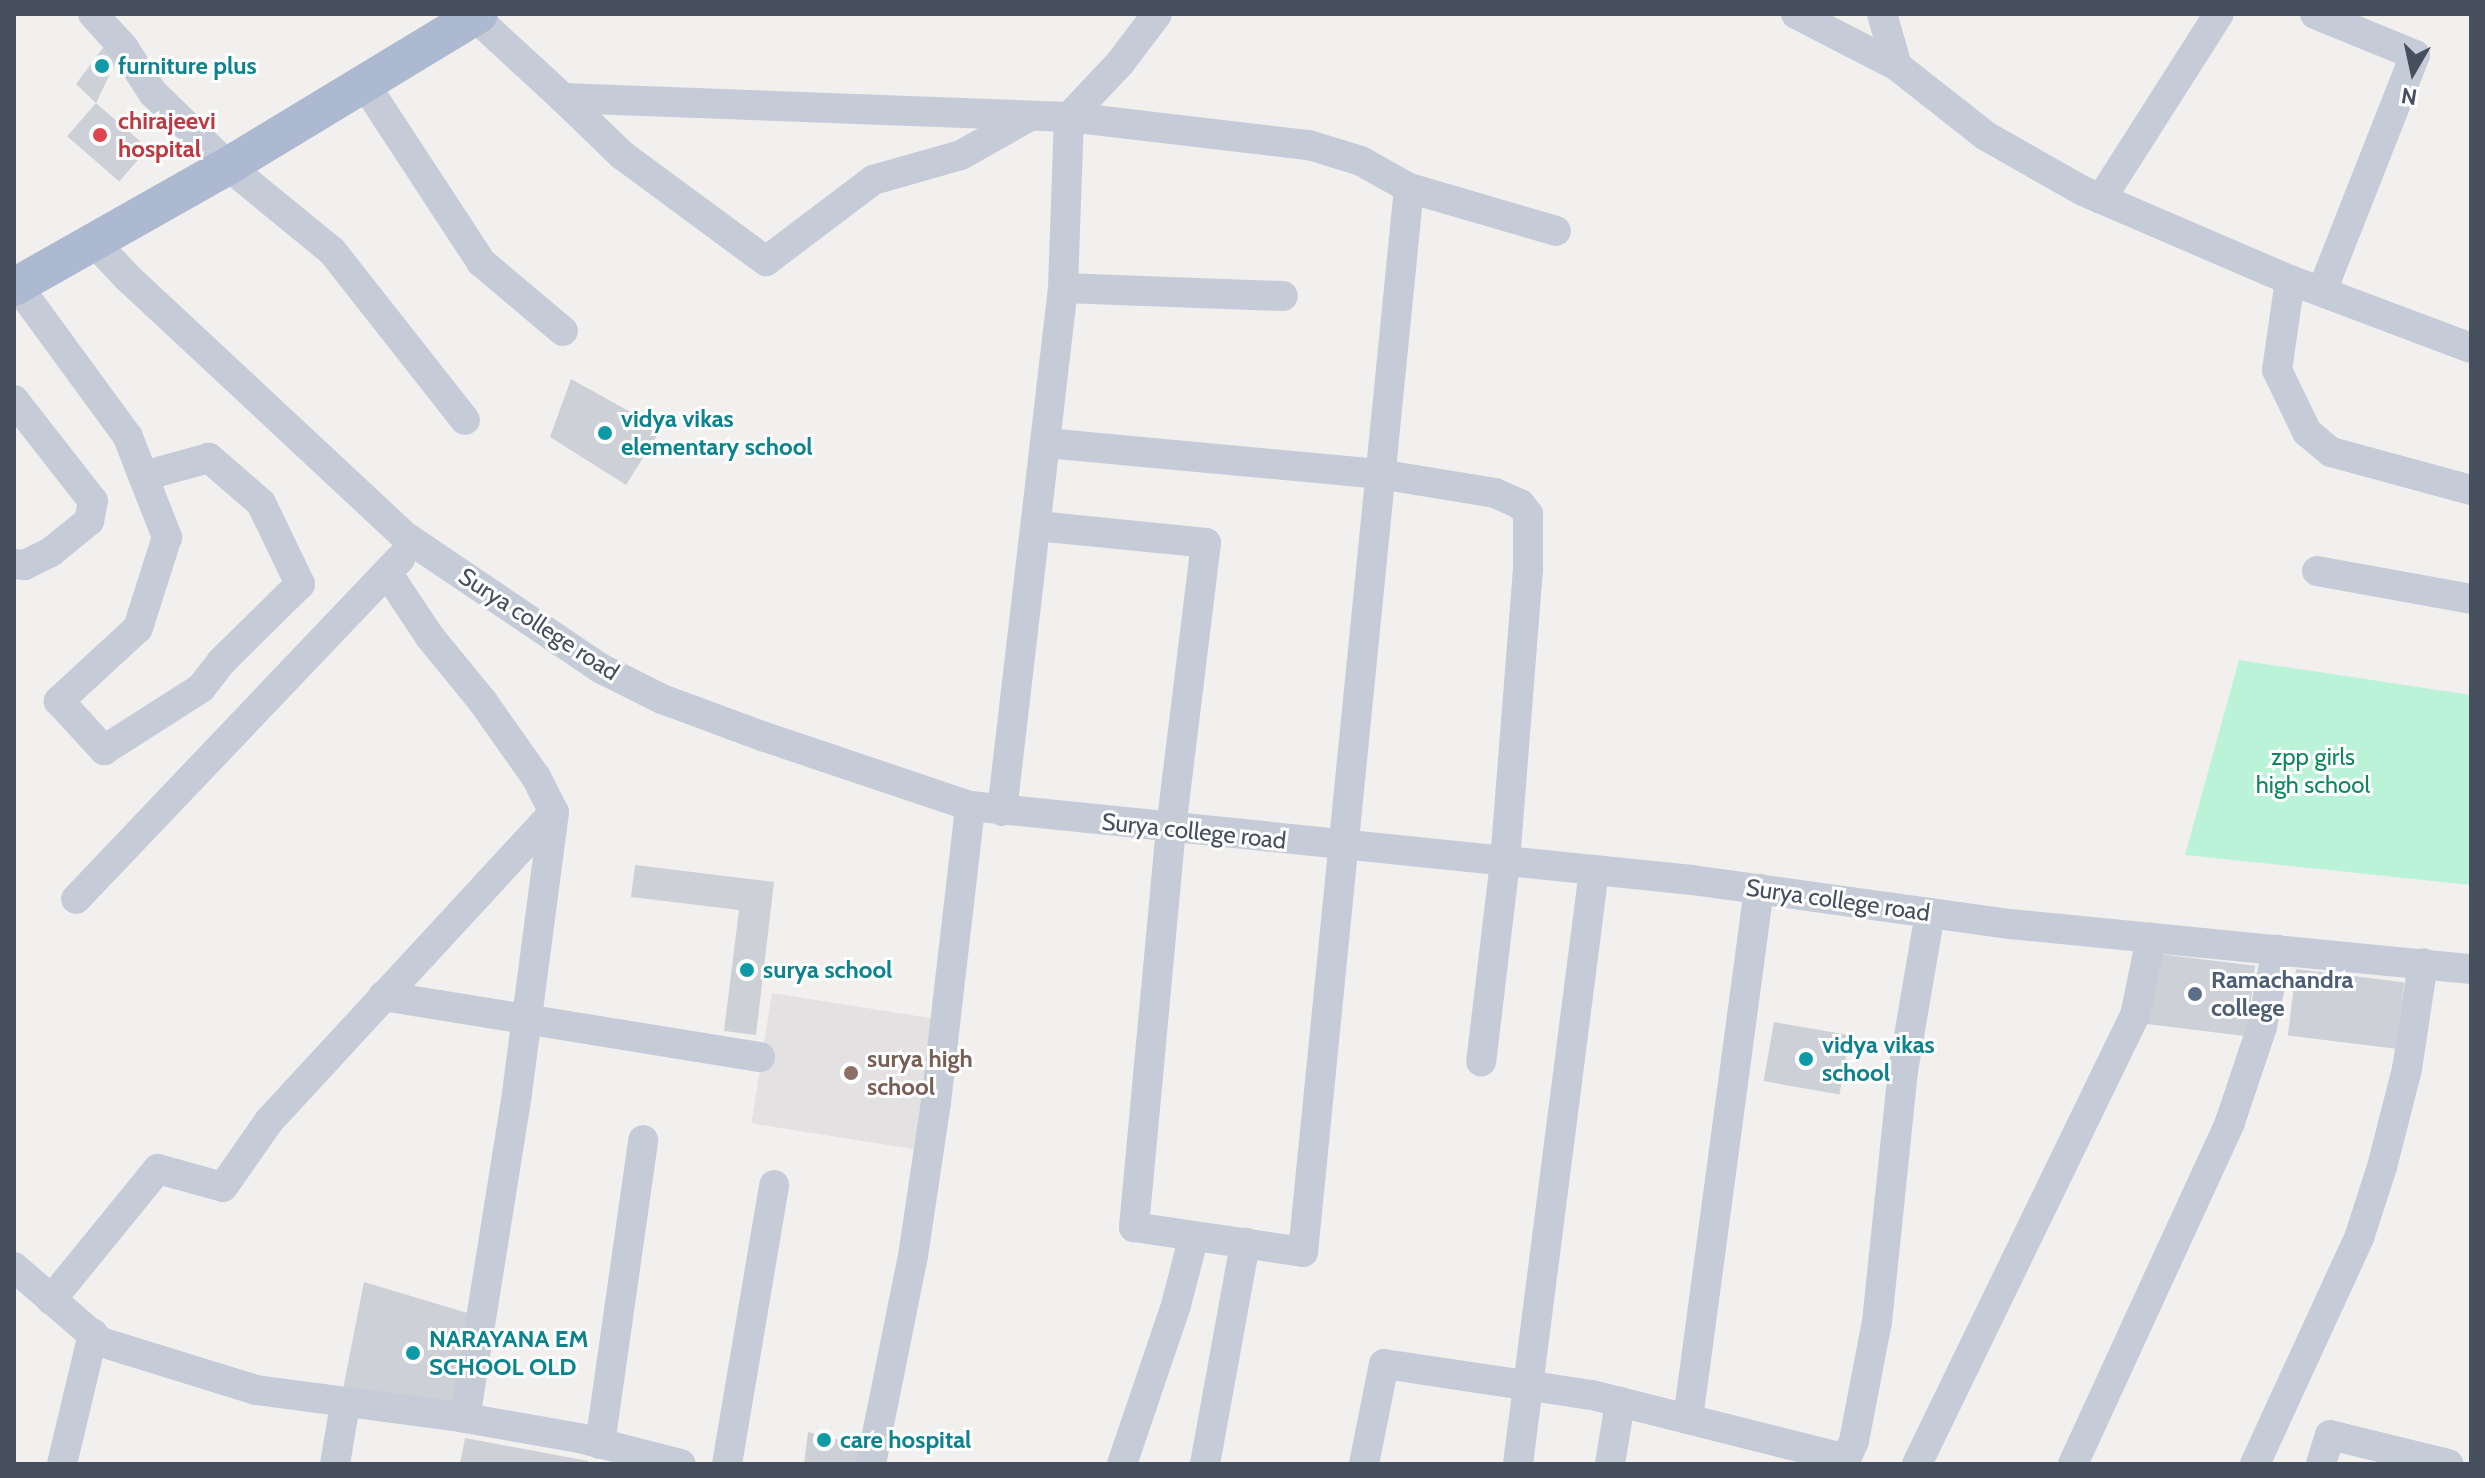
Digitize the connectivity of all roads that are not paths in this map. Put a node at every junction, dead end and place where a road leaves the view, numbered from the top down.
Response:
1 (93, 14) edge
2 (1157, 14) edge
3 (1796, 14) edge
4 (1882, 14) edge
5 (2219, 14) edge
6 (2315, 14) edge
7 (477, 15) edge
8 (1897, 66) junction
9 (364, 83) junction
10 (563, 98) junction
11 (1030, 116) junction
12 (1069, 117) junction
13 (228, 166) junction
14 (1409, 188) junction
15 (2101, 199) junction
16 (1556, 231) dead end
17 (94, 242) junction
18 (2290, 280) junction
19 (15, 285) edge
20 (1063, 288) junction
21 (2322, 291) junction
22 (1283, 296) dead end
23 (563, 331) dead end
24 (2471, 348) edge
25 (14, 400) edge
26 (465, 420) dead end
27 (1046, 443) junction
28 (1379, 474) junction
29 (143, 476) junction
30 (2471, 490) edge
31 (1037, 526) junction
32 (414, 543) junction
33 (14, 564) edge
34 (2317, 571) dead end
35 (388, 574) junction
36 (2471, 599) edge
37 (970, 806) junction
38 (1002, 811) junction
39 (554, 812) junction
40 (1171, 828) junction
41 (1342, 846) junction
42 (1505, 862) junction
43 (1594, 871) junction
44 (1759, 889) junction
45 (76, 899) dead end
46 (1930, 913) junction
47 (2151, 938) junction
48 (2277, 949) junction
49 (2423, 963) junction
50 (2471, 969) edge
51 (383, 996) junction
52 (527, 1017) junction
53 (760, 1057) dead end
54 (1481, 1062) dead end
55 (643, 1140) dead end
56 (774, 1185) dead end
57 (1194, 1236) junction
58 (1245, 1243) junction
59 (14, 1267) edge
60 (51, 1300) junction
61 (93, 1334) junction
62 (1530, 1386) junction
63 (1620, 1402) junction
64 (345, 1404) junction
65 (465, 1418) junction
66 (1688, 1419) junction
67 (600, 1444) junction
68 (1757, 1450) edge
69 (1846, 1462) edge
70 (62, 1464) edge
71 (335, 1464) edge
72 (681, 1464) edge
73 (727, 1464) edge
74 (871, 1464) edge
75 (1122, 1464) edge
76 (1205, 1464) edge
77 (1364, 1464) edge
78 (1518, 1464) edge
79 (1610, 1464) edge
80 (1917, 1464) edge
81 (2073, 1464) edge
82 (2255, 1464) edge
83 (2321, 1464) edge
84 (2448, 1464) edge

1 - 13 street
2 - 12 street
3 - 8 street
4 - 8 street
5 - 15 street
6 - 21 street
7 - 9 main road
7 - 10 street
8 - 15 street
9 - 13 main road
9 - 23 street
10 - 11 street
10 - 11 street
11 - 12 street
12 - 14 street
12 - 20 street
13 - 17 main road
13 - 26 street
14 - 16 street
14 - 28 street
15 - 18 street
17 - 19 main road
17 - 32 street, Surya college road
18 - 21 street
18 - 30 street
19 - 29 street
20 - 22 street
20 - 27 street
21 - 24 street
25 - 33 street
27 - 28 street
27 - 31 street
28 - 41 street
28 - 42 street
29 - 29 street
31 - 38 street
31 - 40 street
32 - 35 street
32 - 37 street, Surya college road
34 - 36 street
35 - 39 street
35 - 45 street
37 - 38 street, Surya college road
37 - 74 street
38 - 40 street, Surya college road
39 - 51 street
39 - 52 street
40 - 41 street, Surya college road
40 - 57 street
41 - 42 street, Surya college road
41 - 58 street
42 - 43 street, Surya college road
42 - 54 street
43 - 44 street, Surya college road
43 - 62 street
44 - 46 street, Surya college road
44 - 66 street
46 - 47 street, Surya college road
46 - 69 street
47 - 48 street, Surya college road
47 - 80 street
48 - 49 street, Surya college road
48 - 81 street
49 - 50 street, Surya college road
49 - 82 street
51 - 52 street
51 - 60 street
52 - 53 street
52 - 65 street
55 - 67 street
56 - 73 street
57 - 58 street
57 - 75 street
58 - 76 street
59 - 60 street
60 - 61 street
61 - 64 street
61 - 70 street
62 - 63 street
62 - 77 street
62 - 78 street
63 - 66 street
63 - 79 street
64 - 65 street
64 - 71 street
65 - 67 street
66 - 68 street
67 - 72 street
68 - 69 street
83 - 84 street

